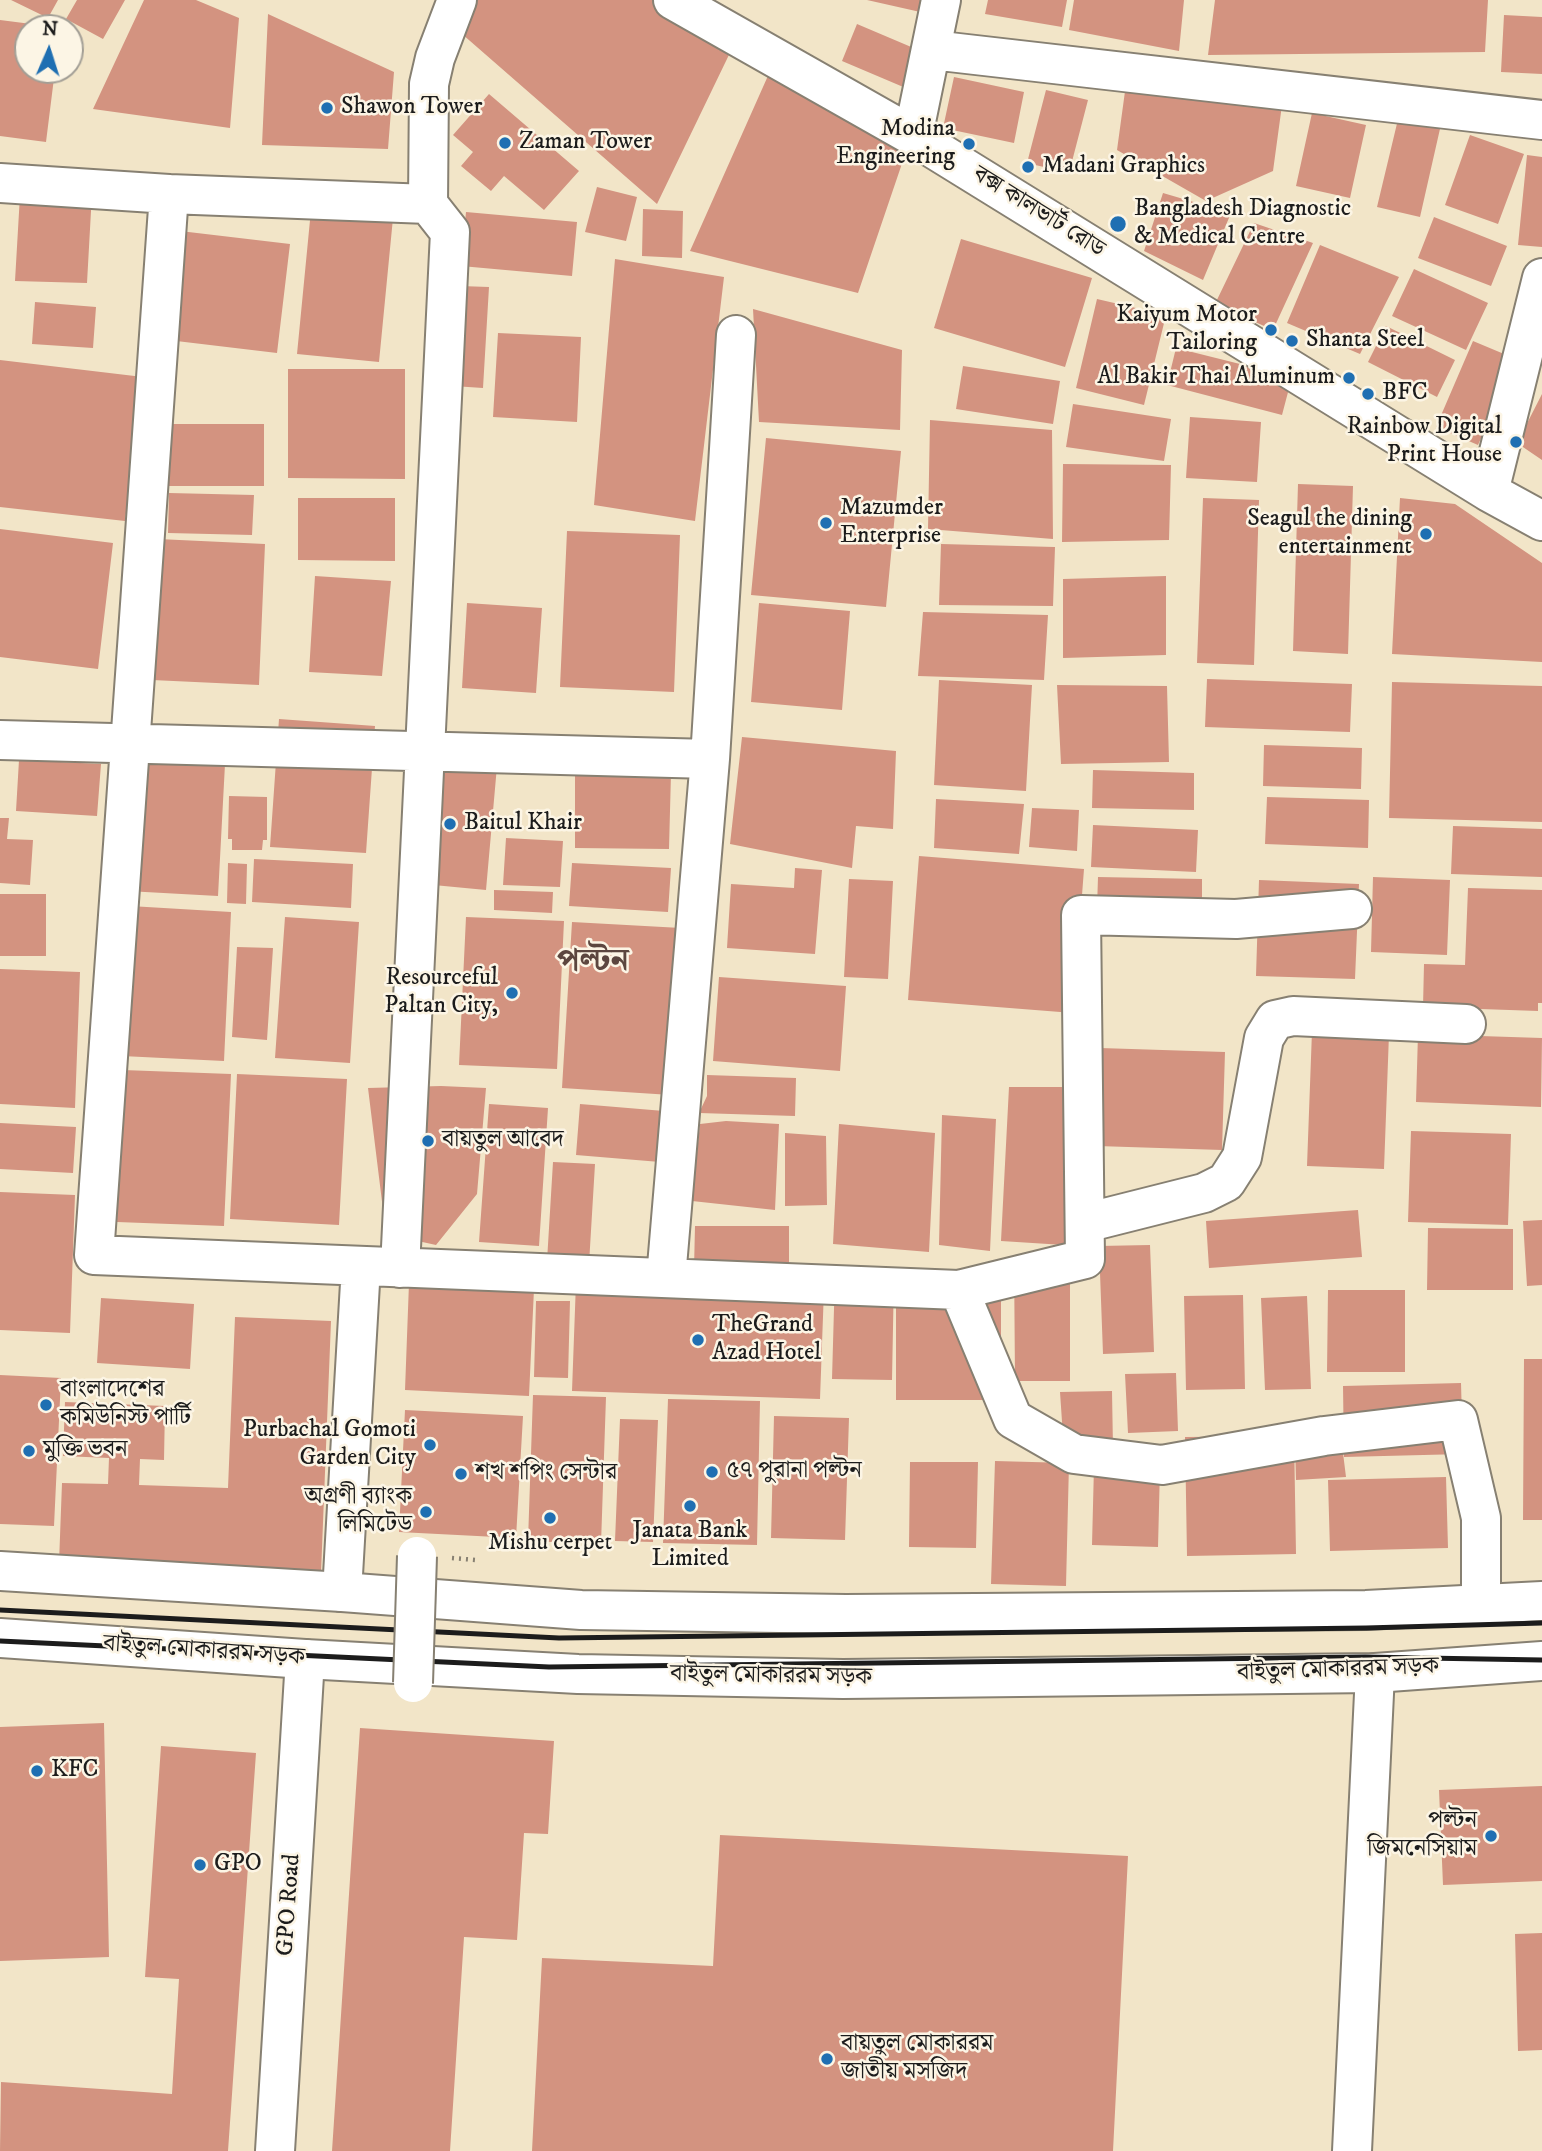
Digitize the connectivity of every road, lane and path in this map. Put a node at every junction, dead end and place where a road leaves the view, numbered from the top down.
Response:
1 (457, 0) edge
2 (673, 0) edge
3 (941, 0) edge
4 (932, 50) junction
5 (1542, 120) edge
6 (914, 136) junction
7 (0, 183) edge
8 (169, 194) junction
9 (428, 204) junction
10 (1542, 278) edge
11 (736, 335) dead end
12 (1489, 492) junction
13 (1542, 521) edge
14 (0, 740) edge
15 (131, 744) junction
16 (426, 752) junction
17 (710, 759) junction
18 (1352, 909) dead end
19 (1466, 1024) dead end
20 (1085, 1223) junction
21 (361, 1266) junction
22 (400, 1268) junction
23 (666, 1278) junction
24 (959, 1290) junction
25 (417, 1556) dead end
26 (0, 1571) edge
27 (342, 1592) junction
28 (1542, 1601) edge
29 (1481, 1604) junction
30 (0, 1638) edge
31 (305, 1659) junction
32 (1542, 1661) edge
33 (1374, 1673) junction
34 (413, 1683) dead end
35 (275, 2151) edge
36 (1352, 2151) edge

1 - 9 street
2 - 6 street, বক্স কালভার্ট রোড
3 - 4 street
4 - 5 street
4 - 6 street
6 - 12 street, বক্স কালভার্ট রোড
7 - 8 street
8 - 9 street
8 - 15 street
9 - 16 street
10 - 12 street
11 - 17 street
12 - 13 street, বক্স কালভার্ট রোড
14 - 15 street
15 - 16 street
15 - 21 street
16 - 17 street
16 - 22 street
17 - 23 street
18 - 20 street
19 - 20 street
20 - 24 street
21 - 22 street
21 - 27 street
22 - 23 street
23 - 24 street
24 - 29 street
25 - 34 street, bridge
26 - 27 street
27 - 29 street
28 - 29 street
30 - 31 street, বাইতুল মোকাররম সড়ক
31 - 33 street, বাইতুল মোকাররম সড়ক
31 - 35 street, GPO Road
32 - 33 street, বাইতুল মোকাররম সড়ক
33 - 36 street

